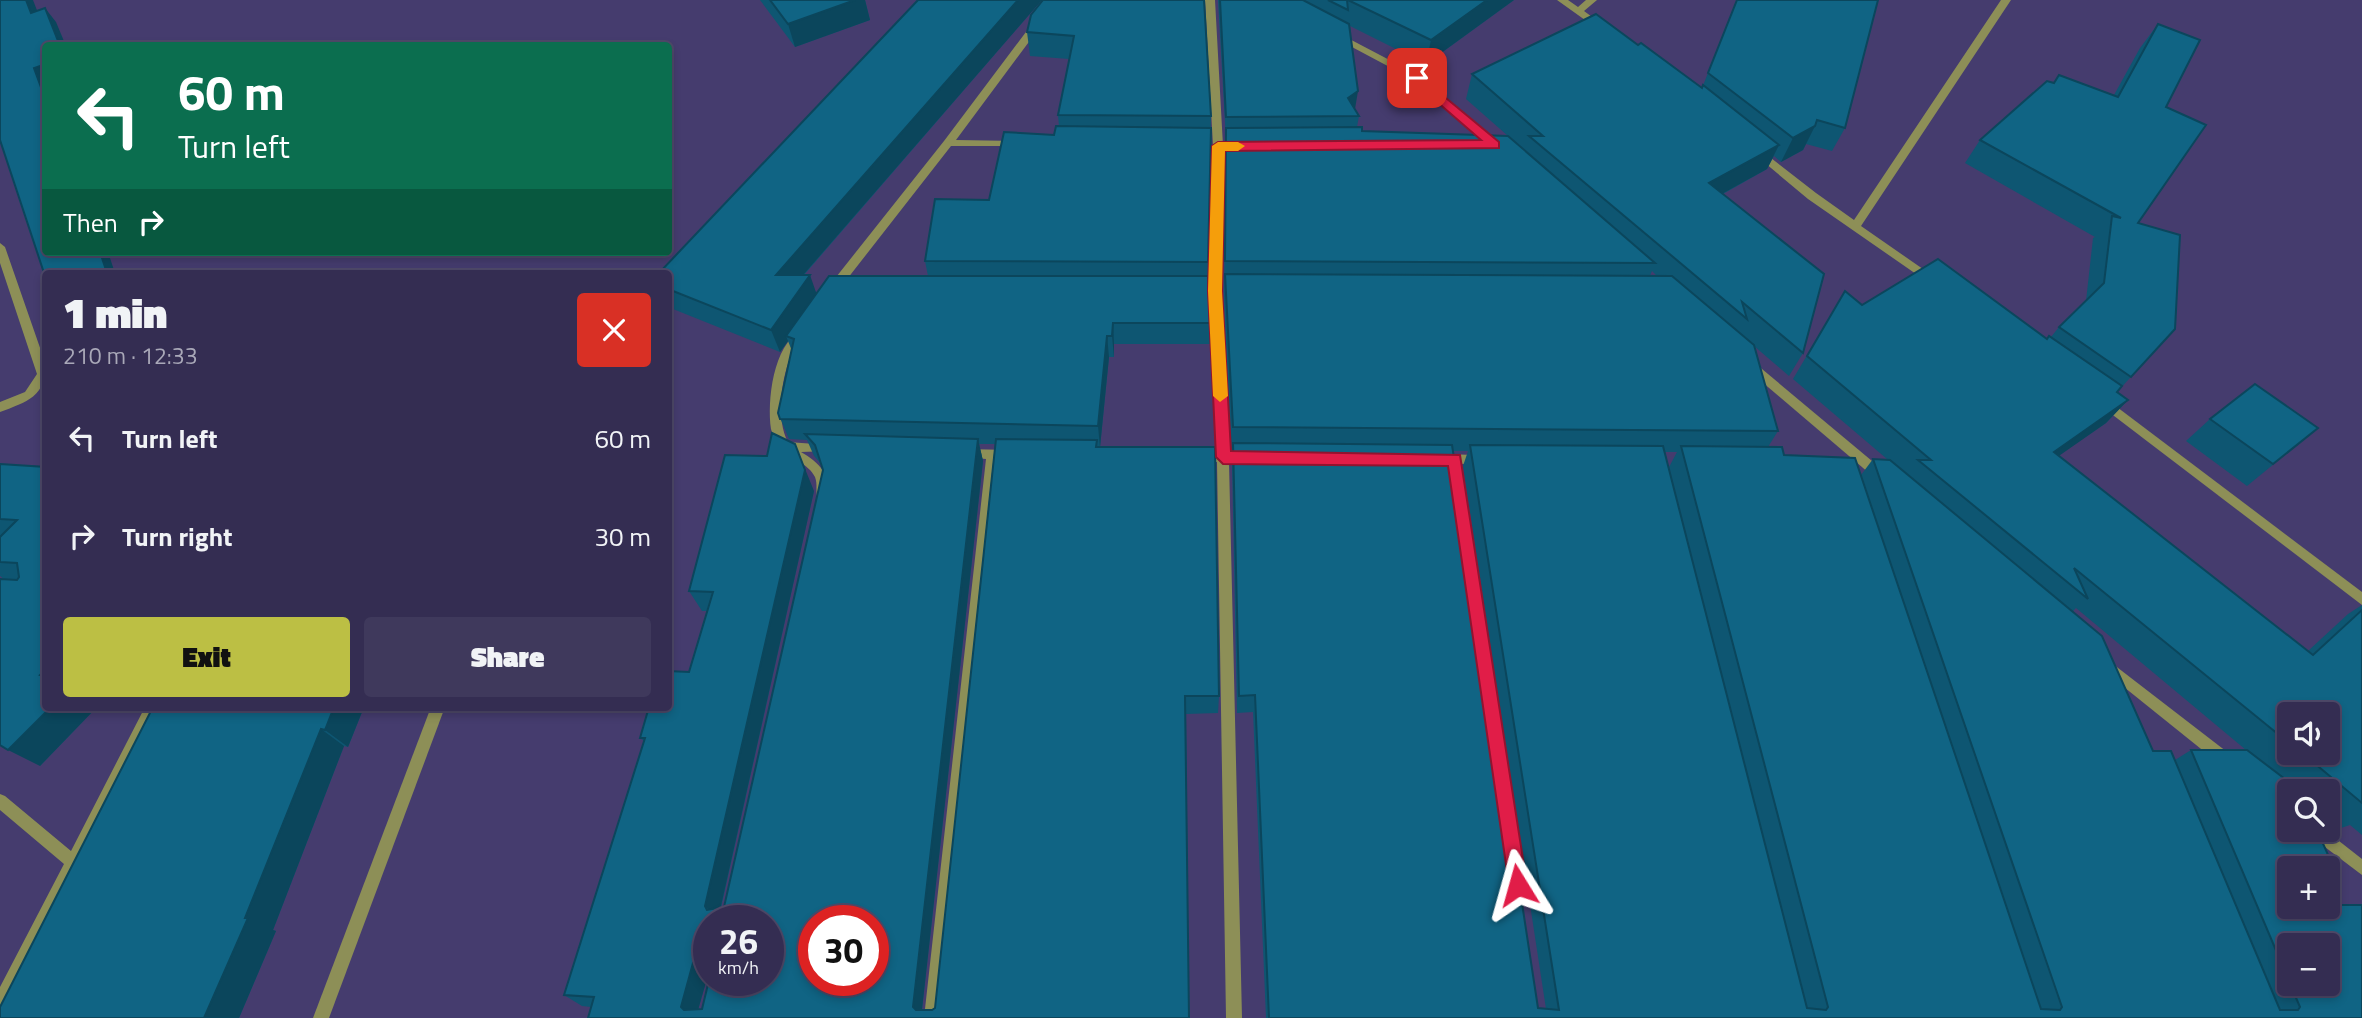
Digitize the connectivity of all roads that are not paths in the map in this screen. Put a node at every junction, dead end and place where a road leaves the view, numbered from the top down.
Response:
1 (1055, 0) edge
2 (1210, 0) edge
3 (1562, 0) edge
4 (1592, 0) edge
5 (2006, 0) edge
6 (1579, 10) junction
7 (1325, 29) edge
8 (1608, 33) edge
9 (948, 143) junction
10 (1029, 144) edge
11 (1747, 144) edge
12 (1481, 145) edge
13 (1494, 145) junction
14 (1212, 146) junction
15 (1232, 146) edge
16 (1504, 154) edge
17 (1856, 227) junction
18 (0, 247) edge
19 (1934, 283) edge
20 (1201, 291) edge
21 (1222, 291) junction
22 (834, 293) edge
23 (808, 324) edge
24 (1738, 355) edge
25 (42, 368) edge
26 (42, 377) edge
27 (2092, 394) edge
28 (0, 407) edge
29 (783, 447) junction
30 (839, 449) edge
31 (950, 453) edge
32 (1854, 453) junction
33 (992, 455) junction
34 (1019, 455) edge
35 (1182, 457) edge
36 (1223, 457) junction
37 (1264, 458) edge
38 (1427, 459) edge
39 (1454, 460) junction
40 (1495, 460) edge
41 (1842, 461) edge
42 (1885, 480) edge
43 (820, 505) edge
44 (1469, 555) edge
45 (2362, 600) edge
46 (2096, 656) edge
47 (2117, 674) junction
48 (2128, 699) edge
49 (150, 711) edge
50 (436, 711) edge
51 (2235, 767) edge
52 (0, 801) edge
53 (2329, 842) edge
54 (73, 862) junction
55 (2362, 868) edge
56 (0, 1003) edge
57 (321, 1018) edge
58 (932, 1018) edge
59 (1234, 1018) edge

1 - 9 street
2 - 14 street
3 - 6 street
4 - 6 street
5 - 17 street
6 - 8 street
7 - 13 street
9 - 10 street
9 - 22 street
11 - 17 street
12 - 13 street
13 - 16 street
14 - 15 street
14 - 21 street
17 - 19 street
18 - 25 street
20 - 21 street
21 - 36 street
23 - 29 street
24 - 32 street
26 - 28 street
27 - 45 street
29 - 30 street
29 - 43 street
31 - 33 street
32 - 41 street
32 - 42 street
33 - 34 street
33 - 58 street
35 - 36 street
36 - 37 street
36 - 59 street
38 - 39 street
39 - 40 street
39 - 44 street
46 - 47 street
47 - 48 street
47 - 51 street
49 - 54 street
50 - 57 street
52 - 54 street
53 - 55 street
54 - 56 street

